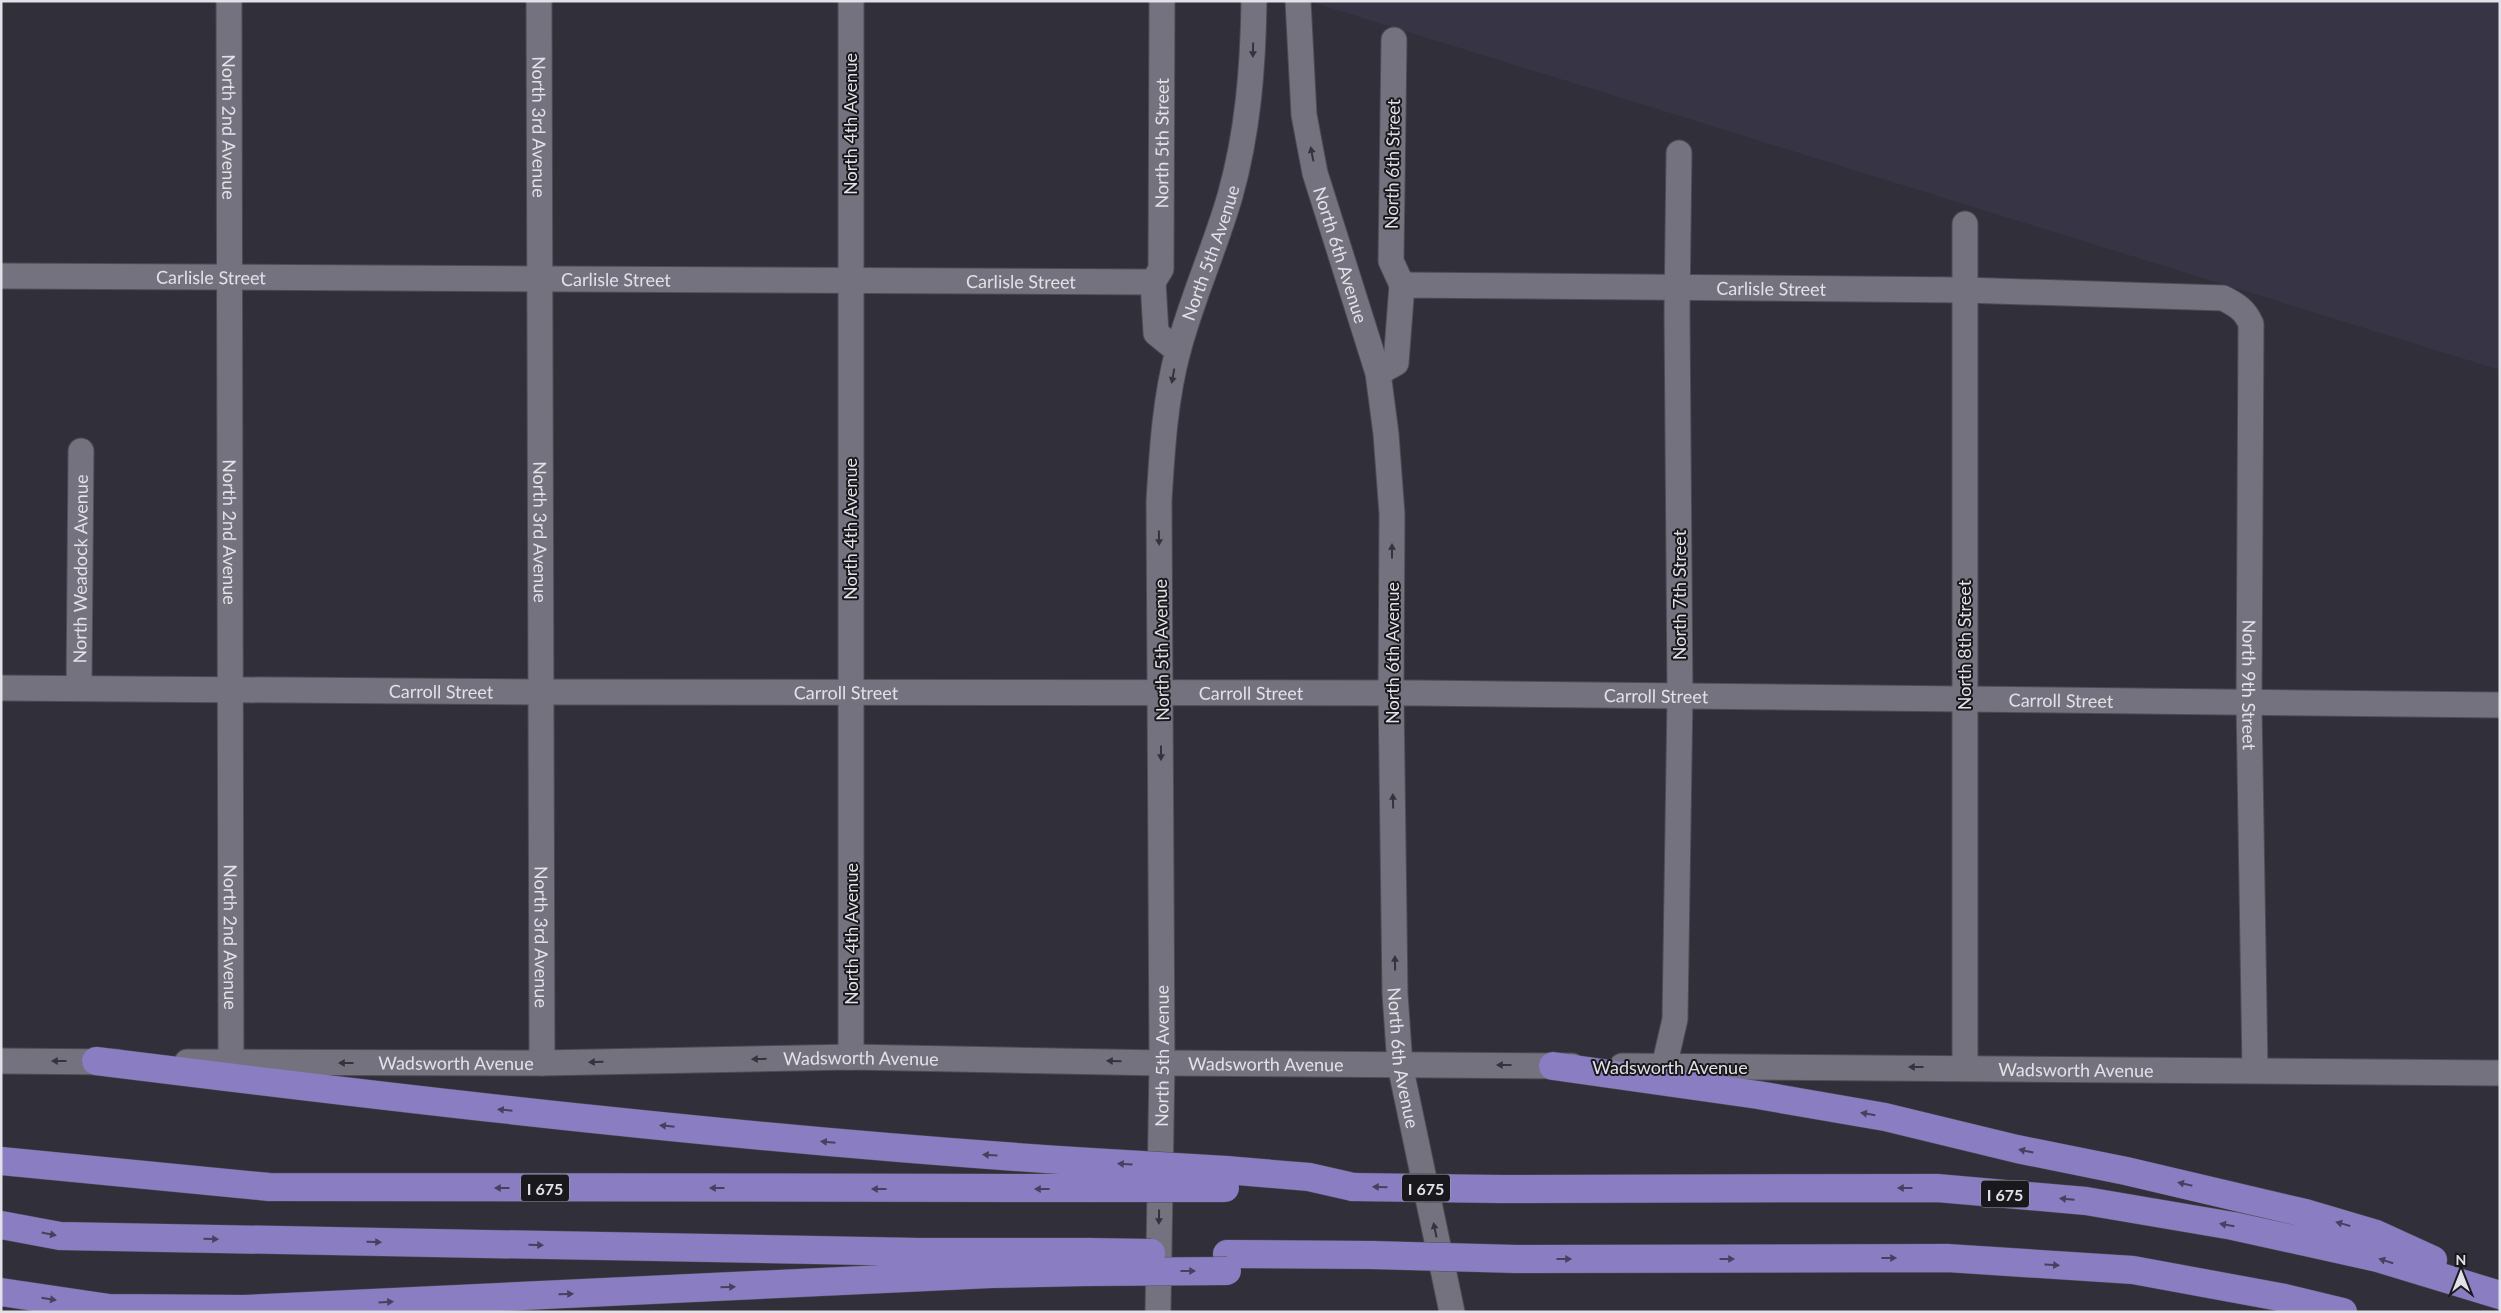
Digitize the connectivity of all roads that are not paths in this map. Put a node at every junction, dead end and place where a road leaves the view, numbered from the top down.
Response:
1 (229, 1) edge
2 (539, 1) edge
3 (851, 1) edge
4 (1162, 1) edge
5 (1254, 1) edge
6 (1298, 1) edge
7 (1394, 40) dead end
8 (1679, 153) dead end
9 (1965, 224) dead end
10 (1, 276) edge
11 (230, 278) junction
12 (538, 278) junction
13 (849, 280) junction
14 (1153, 282) junction
15 (1402, 285) junction
16 (1677, 287) junction
17 (1964, 290) junction
18 (2236, 304) joint
19 (1178, 351) junction
20 (1378, 373) junction
21 (81, 451) dead end
22 (1, 688) edge
23 (79, 688) junction
24 (230, 688) junction
25 (850, 691) junction
26 (542, 692) junction
27 (1161, 693) junction
28 (1392, 693) junction
29 (1680, 696) junction
30 (1964, 700) junction
31 (2249, 704) junction
32 (2500, 705) edge
33 (851, 1057) junction
34 (1, 1061) edge
35 (96, 1062) junction
36 (230, 1062) junction
37 (542, 1063) junction
38 (1162, 1063) junction
39 (1400, 1064) junction
40 (1553, 1066) junction
41 (1664, 1067) junction
42 (1965, 1067) junction
43 (2255, 1070) junction
44 (2500, 1073) edge
45 (1, 1161) edge
46 (1226, 1179) junction
47 (1, 1225) edge
48 (1087, 1262) junction
49 (1, 1292) edge
50 (2500, 1293) edge
51 (1158, 1312) edge
52 (1452, 1312) edge
53 (2342, 1312) edge

1 - 11 street, North 2nd Avenue
2 - 12 street, North 3rd Avenue
3 - 13 street, North 4th Avenue
4 - 14 street, North 5th Street
5 -> 19 street, North 5th Avenue
20 -> 6 street, North 6th Avenue
7 - 15 street, North 6th Street
8 - 16 street, North 7th Street
9 - 17 street, North 8th Street
10 - 11 street, Carlisle Street
11 - 12 street, Carlisle Street
11 - 24 street, North 2nd Avenue
12 - 13 street, Carlisle Street
12 - 26 street, North 3rd Avenue
13 - 14 street, Carlisle Street
13 - 25 street, North 4th Avenue
14 - 19 street
15 - 16 street, Carlisle Street
15 - 20 street
16 - 17 street, Carlisle Street
16 - 29 street, North 7th Street
17 - 18 street, Carlisle Street
17 - 30 street, North 8th Street
18 - 31 street, North 9th Street
19 -> 27 street, North 5th Avenue
28 -> 20 street, North 6th Avenue
21 - 23 street, North Weadock Avenue
22 - 23 street, Carroll Street
23 - 24 street, Carroll Street
24 - 26 street, Carroll Street
24 - 36 street, North 2nd Avenue
25 - 26 street, Carroll Street
25 - 27 street, Carroll Street
25 - 33 street, North 4th Avenue
26 - 37 street, North 3rd Avenue
27 - 28 street, Carroll Street
27 -> 38 street, North 5th Avenue
28 - 29 street, Carroll Street
39 -> 28 street, North 6th Avenue
29 - 30 street, Carroll Street
29 - 41 street, North 7th Street
30 - 31 street, Carroll Street
30 - 42 street, North 8th Street
31 - 32 street, Carroll Street
31 - 43 street, North 9th Street
33 -> 37 street, Wadsworth Avenue
38 -> 33 street, Wadsworth Avenue
35 -> 34 street, Wadsworth Avenue
35 - 36 street, Wadsworth Avenue
46 -> 35 highway, bridge
37 -> 36 street, Wadsworth Avenue
38 - 39 street, Wadsworth Avenue
38 -> 51 street, North 5th Avenue
40 -> 39 street, Wadsworth Avenue
52 -> 39 street, North 6th Avenue
40 - 41 street, Wadsworth Avenue
50 -> 40 highway
42 -> 41 street, Wadsworth Avenue
42 - 43 street, Wadsworth Avenue
43 - 44 street, Wadsworth Avenue
46 -> 45 highway, I 675, bridge
50 -> 46 highway, I 675, bridge
47 -> 48 highway
49 -> 48 highway
48 -> 53 highway, bridge

